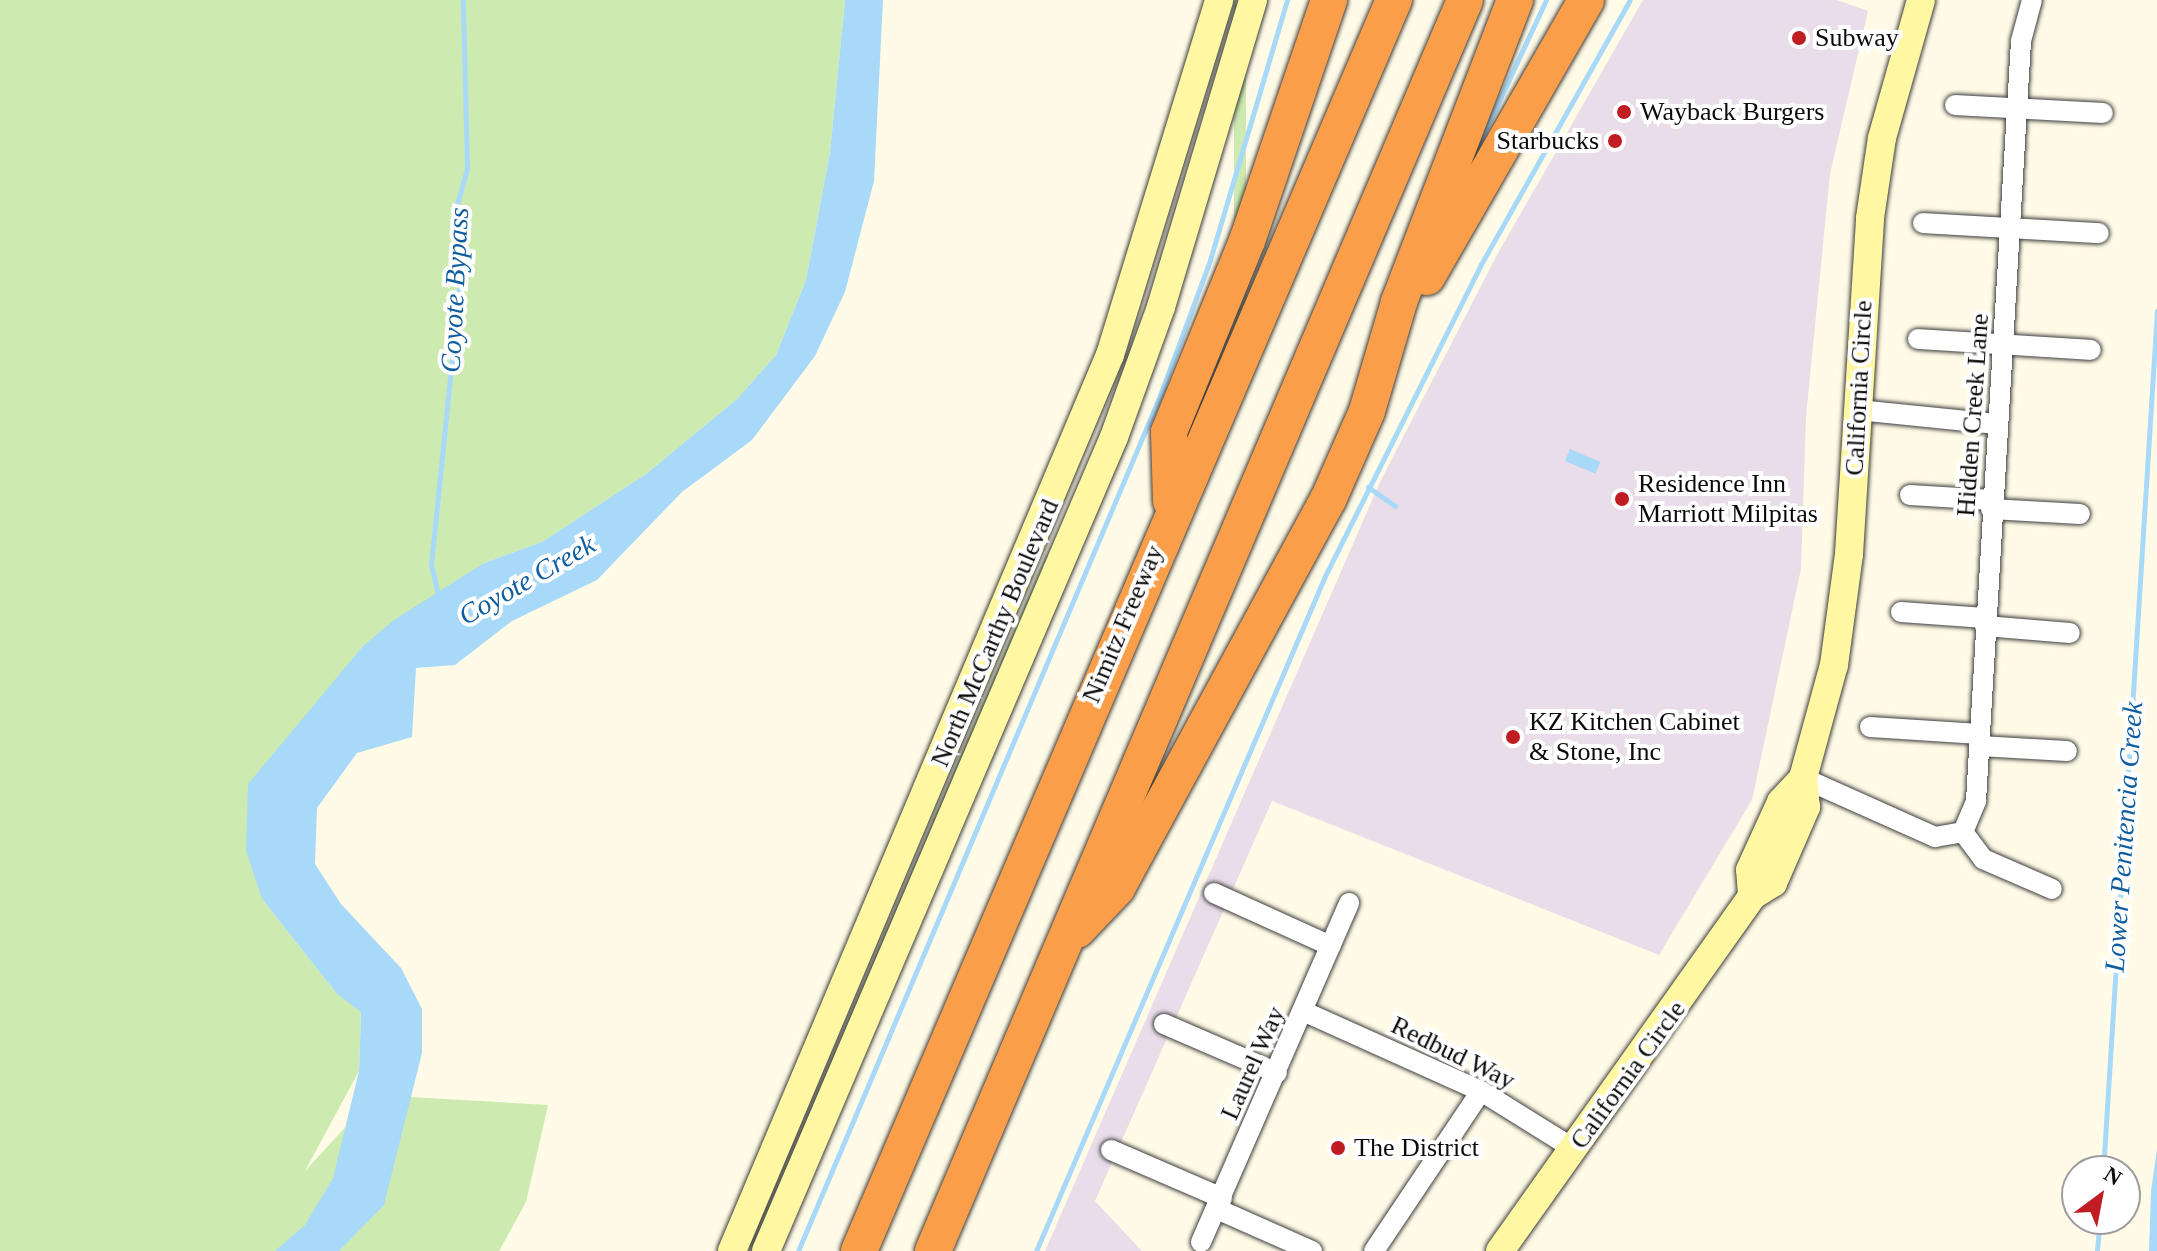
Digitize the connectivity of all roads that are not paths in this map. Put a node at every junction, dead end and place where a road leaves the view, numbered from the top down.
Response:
1 (1219, 0) edge
2 (1253, 0) edge
3 (1329, 0) edge
4 (1394, 0) edge
5 (1465, 0) edge
6 (1515, 0) edge
7 (1586, 0) edge
8 (1921, 0) edge
9 (2032, 0) edge
10 (1191, 97) junction
11 (1222, 105) junction
12 (1955, 105) dead end
13 (2018, 110) junction
14 (2103, 113) dead end
15 (1923, 223) dead end
16 (2012, 228) junction
17 (2099, 233) dead end
18 (1394, 333) junction
19 (1918, 339) dead end
20 (2005, 344) junction
21 (2091, 350) dead end
22 (1858, 410) junction
23 (1996, 424) junction
24 (1910, 495) dead end
25 (1991, 505) junction
26 (1171, 510) junction
27 (2080, 514) dead end
28 (1901, 612) dead end
29 (1985, 622) junction
30 (2070, 633) dead end
31 (957, 723) junction
32 (1870, 727) dead end
33 (987, 735) junction
34 (1979, 740) junction
35 (2067, 751) dead end
36 (1803, 778) junction
37 (1963, 832) junction
38 (2052, 889) dead end
39 (1214, 893) dead end
40 (1349, 903) dead end
41 (1064, 943) junction
42 (1331, 946) junction
43 (1305, 1012) junction
44 (1164, 1024) dead end
45 (1277, 1073) junction
46 (1481, 1091) junction
47 (1574, 1149) junction
48 (1111, 1150) dead end
49 (773, 1155) junction
50 (802, 1168) junction
51 (1219, 1204) junction
52 (1201, 1242) dead end
53 (732, 1251) edge
54 (766, 1251) edge
55 (859, 1251) edge
56 (933, 1251) edge
57 (1312, 1251) edge
58 (1374, 1251) edge
59 (1500, 1251) edge

1 - 10 main road, North McCarthy Boulevard
2 - 11 main road, North McCarthy Boulevard
3 - 26 highway
4 - 26 highway, Nimitz Freeway
5 - 41 highway
6 - 18 highway
7 - 18 highway
8 - 22 main road, California Circle
9 - 13 street, Hidden Creek Lane
10 - 11 main road
10 - 31 main road, North McCarthy Boulevard
11 - 33 main road, North McCarthy Boulevard
12 - 13 street
13 - 14 street
13 - 16 street, Hidden Creek Lane
15 - 16 street
16 - 17 street
16 - 20 street, Hidden Creek Lane
18 - 41 highway
19 - 20 street
20 - 21 street
20 - 23 street, Hidden Creek Lane
22 - 23 street
22 - 36 main road, California Circle
23 - 25 street, Hidden Creek Lane
24 - 25 street
25 - 27 street
25 - 29 street, Hidden Creek Lane
26 - 55 highway, Nimitz Freeway
28 - 29 street
29 - 30 street
29 - 34 street, Hidden Creek Lane
31 - 33 main road
31 - 49 main road, North McCarthy Boulevard
32 - 34 street
33 - 50 main road, North McCarthy Boulevard
34 - 35 street
34 - 37 street, Hidden Creek Lane
36 - 37 street
36 - 47 main road, California Circle
37 - 38 street
39 - 42 street
40 - 42 street, Laurel Way
41 - 56 highway
42 - 43 street, Laurel Way
43 - 45 street, Laurel Way
43 - 46 street, Redbud Way
44 - 45 street
45 - 51 street, Laurel Way
46 - 47 street, Redbud Way
46 - 58 street
47 - 59 main road, California Circle
48 - 51 street
49 - 50 main road
49 - 53 main road, North McCarthy Boulevard
50 - 54 main road, North McCarthy Boulevard
51 - 52 street, Laurel Way
51 - 57 street

